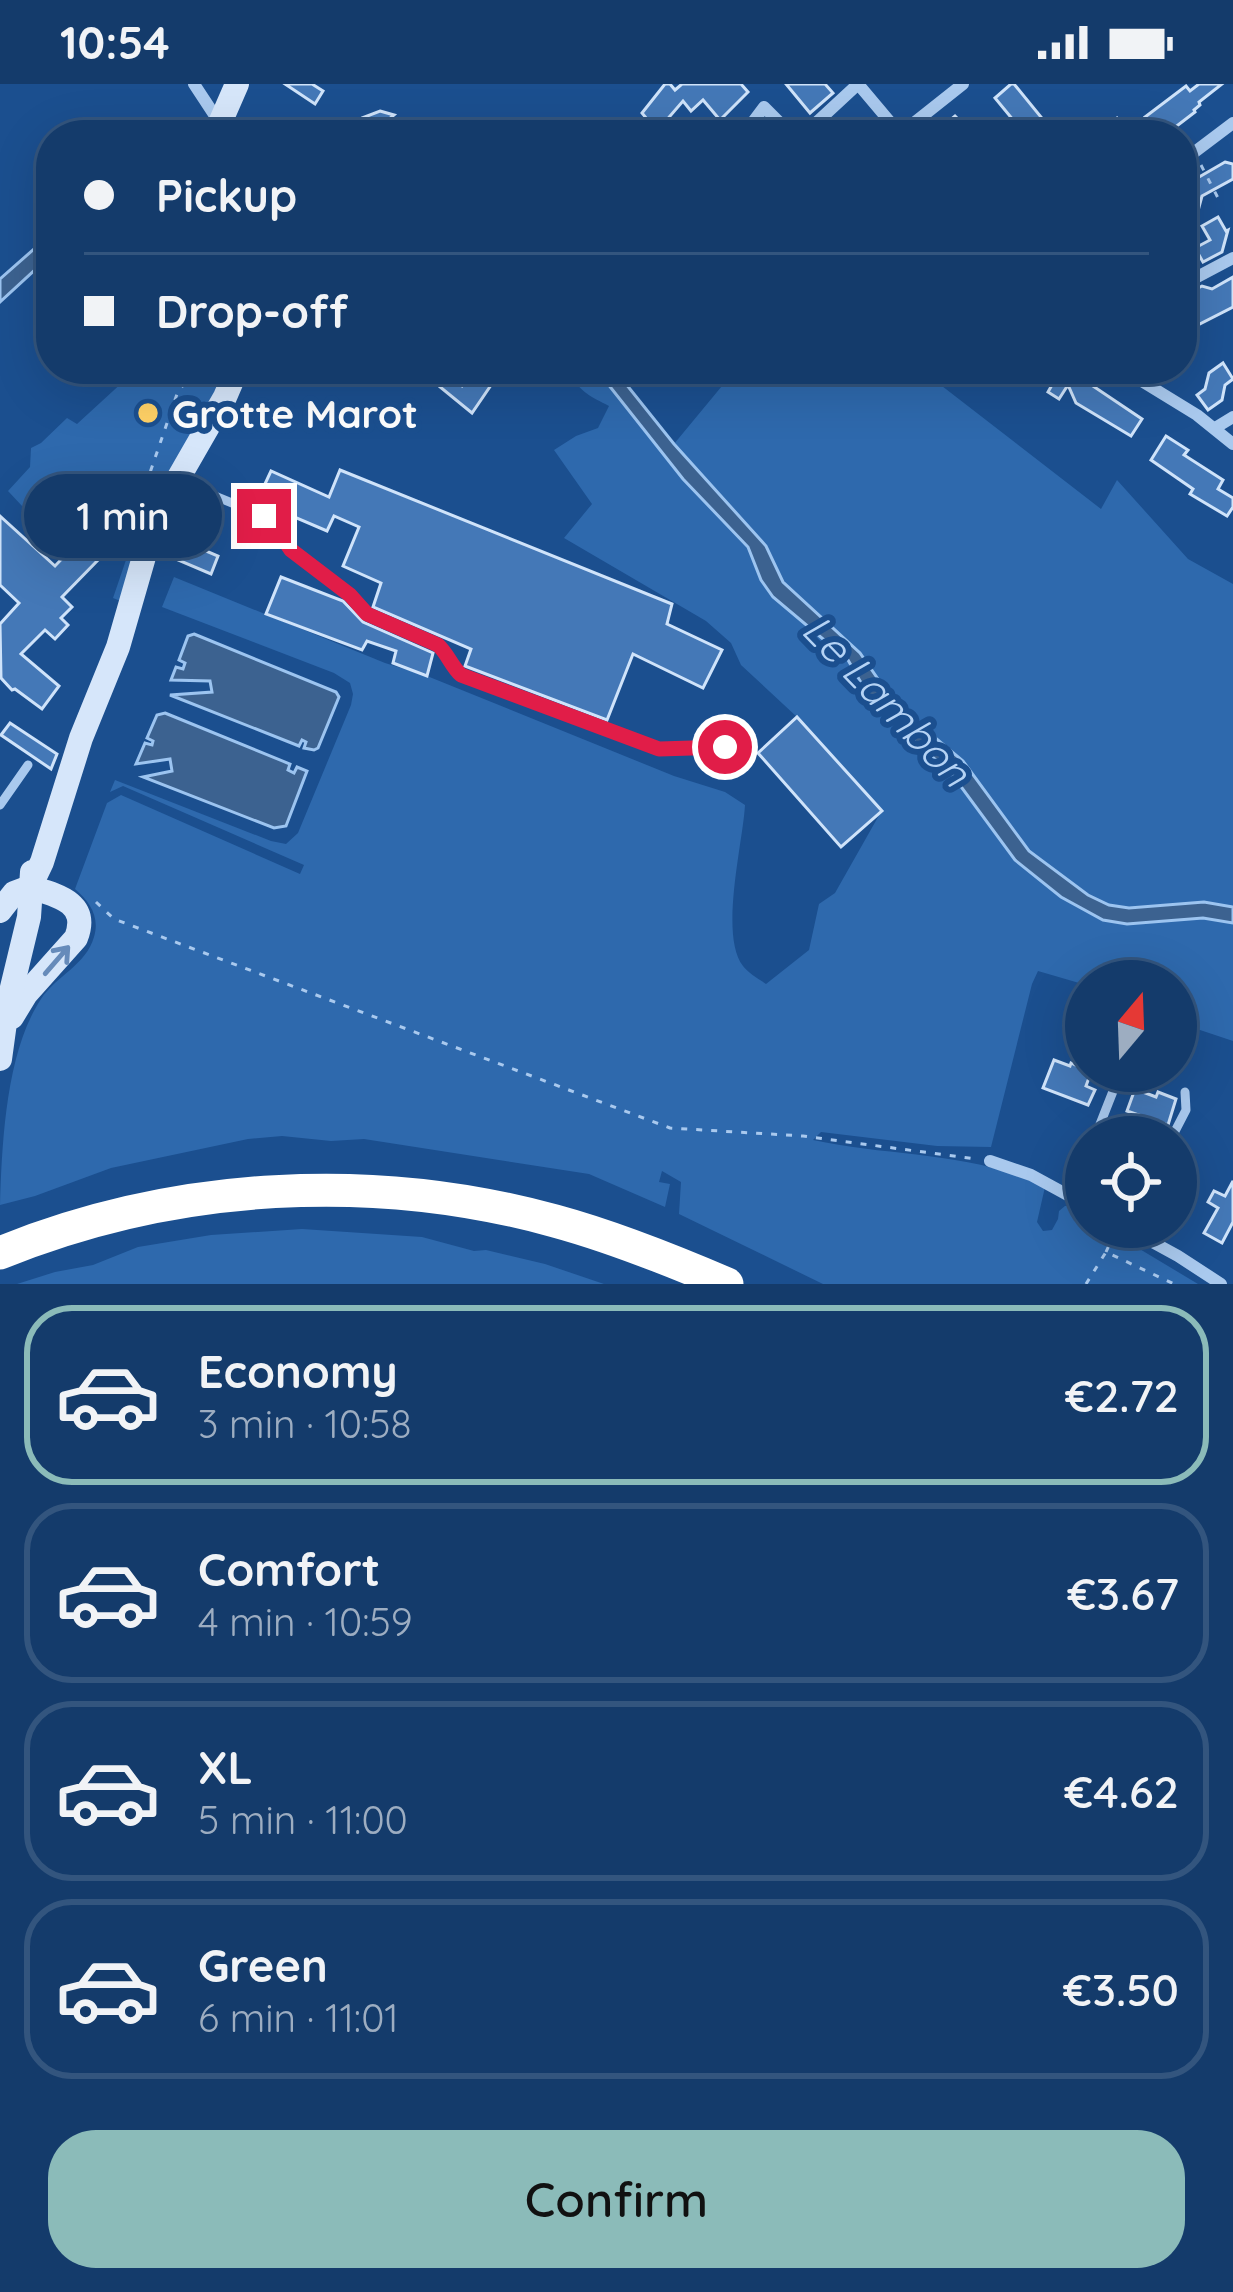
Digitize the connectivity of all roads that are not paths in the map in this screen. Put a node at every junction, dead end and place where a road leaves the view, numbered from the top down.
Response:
1 (194, 84) edge
2 (237, 84) edge
3 (858, 84) edge
4 (963, 84) edge
5 (215, 120) edge
6 (223, 120) edge
7 (754, 120) edge
8 (777, 120) edge
9 (819, 120) edge
10 (888, 120) edge
11 (919, 120) edge
12 (1233, 123) edge
13 (1197, 150) edge
14 (1233, 258) edge
15 (1197, 277) edge
16 (231, 384) edge
17 (1146, 384) edge
18 (1233, 417) edge
19 (1215, 428) junction
20 (1233, 444) edge
21 (177, 481) junction
22 (725, 747) dead end
23 (28, 765) dead end
24 (0, 805) edge
25 (3, 884) dead end
26 (30, 887) junction
27 (0, 911) edge
28 (29, 917) junction
29 (0, 926) edge
30 (2, 1050) edge
31 (1185, 1092) dead end
32 (1183, 1116) edge
33 (990, 1161) road end
34 (1065, 1193) edge
35 (1162, 1248) edge
36 (0, 1253) edge
37 (0, 1277) edge
38 (672, 1284) edge
39 (727, 1284) edge
40 (1221, 1284) edge

1 - 5 street
2 - 6 street
3 - 9 street
3 - 10 street
4 - 11 street
7 - 8 street
12 - 13 street
14 - 15 street
16 - 21 street
17 - 19 street
18 - 19 street
19 - 20 street
21 - 22 lane
21 - 26 street
23 - 24 lane
25 - 26 lane
26 - 27 street
26 - 28 street
30 -> 26 street
28 - 29 street
28 - 30 street
31 - 32 lane
33 - 34 street
35 - 40 street
36 - 39 highway
37 - 38 highway

